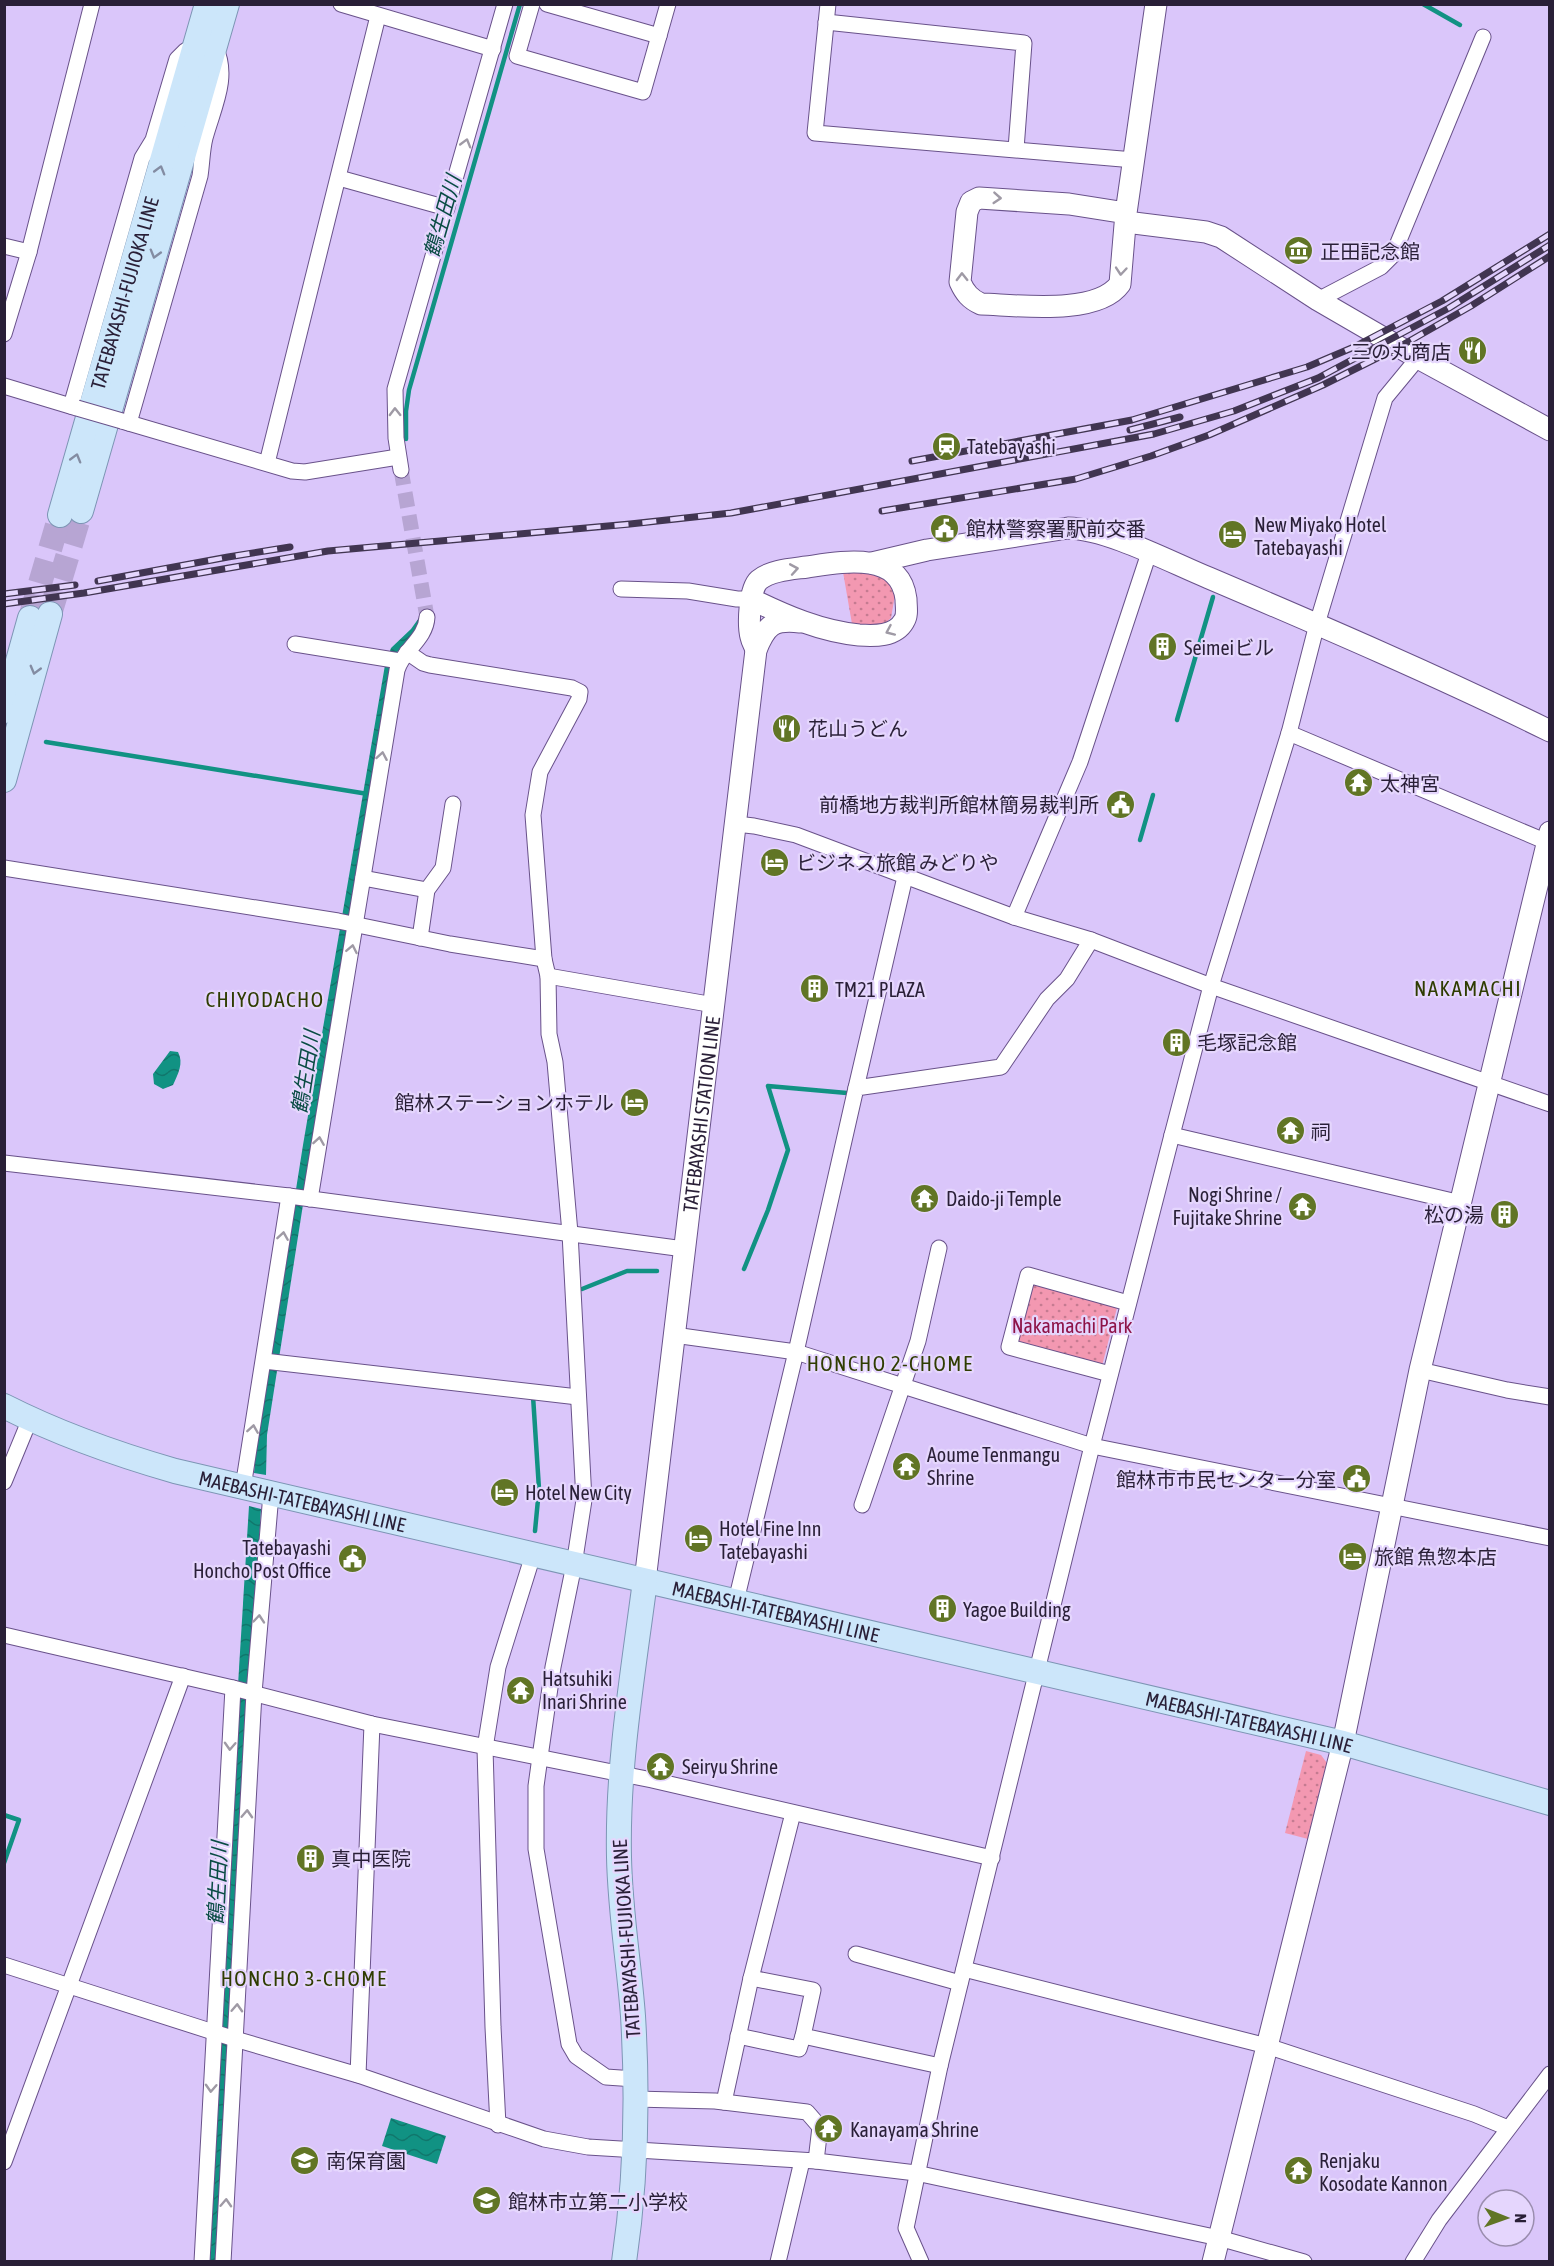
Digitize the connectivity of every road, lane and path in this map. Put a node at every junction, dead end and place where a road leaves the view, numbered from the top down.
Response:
1 (92, 4) edge
2 (207, 4) edge
3 (227, 4) edge
4 (341, 4) edge
5 (506, 4) edge
6 (532, 4) edge
7 (547, 4) edge
8 (668, 4) edge
9 (828, 4) edge
10 (1156, 4) edge
11 (378, 16) junction
12 (826, 22) junction
13 (659, 36) junction
14 (1483, 38) dead end
15 (205, 46) junction
16 (493, 49) junction
17 (1016, 149) junction
18 (1134, 159) junction
19 (339, 178) junction
20 (447, 208) junction
21 (1126, 218) junction
22 (4, 246) edge
23 (29, 252) junction
24 (1318, 300) junction
25 (4, 334) edge
26 (1418, 358) junction
27 (4, 386) edge
28 (74, 407) junction
29 (126, 422) junction
30 (1550, 430) edge
31 (267, 463) junction
32 (70, 513) tunnel mouth
33 (943, 549) junction
34 (1149, 553) junction
35 (872, 563) junction
36 (902, 583) junction
37 (621, 589) dead end
38 (751, 599) junction
39 (427, 617) tunnel mouth
40 (800, 622) junction
41 (1317, 624) junction
42 (295, 644) dead end
43 (756, 650) junction
44 (397, 657) junction
45 (4, 711) edge
46 (1550, 731) edge
47 (1289, 733) junction
48 (4, 780) edge
49 (453, 804) dead end
50 (736, 825) junction
51 (1548, 837) edge
52 (4, 868) edge
53 (905, 877) junction
54 (363, 878) junction
55 (427, 890) junction
56 (1014, 917) junction
57 (350, 924) junction
58 (420, 938) junction
59 (1091, 940) junction
60 (544, 959) junction
61 (548, 976) junction
62 (1211, 986) junction
63 (714, 1005) junction
64 (1491, 1082) junction
65 (856, 1088) junction
66 (1550, 1104) edge
67 (1172, 1135) junction
68 (4, 1163) edge
69 (300, 1198) junction
70 (1461, 1203) junction
71 (570, 1233) junction
72 (939, 1248) dead end
73 (684, 1249) junction
74 (1128, 1303) junction
75 (674, 1335) junction
76 (796, 1352) junction
77 (271, 1361) junction
78 (1420, 1370) junction
79 (1110, 1374) junction
80 (904, 1386) junction
81 (578, 1397) junction
82 (1550, 1397) edge
83 (4, 1406) edge
84 (30, 1419) junction
85 (1092, 1446) junction
86 (4, 1482) edge
87 (243, 1486) junction
88 (271, 1494) junction
89 (862, 1505) dead end
90 (1391, 1506) junction
91 (1550, 1538) edge
92 (533, 1555) junction
93 (574, 1565) junction
94 (645, 1581) junction
95 (736, 1601) junction
96 (4, 1635) edge
97 (1038, 1671) junction
98 (183, 1676) junction
99 (244, 1691) junction
100 (372, 1724) junction
101 (1344, 1743) junction
102 (485, 1748) junction
103 (540, 1757) junction
104 (621, 1774) junction
105 (1550, 1803) edge
106 (793, 1813) junction
107 (992, 1858) junction
108 (856, 1954) dead end
109 (4, 1965) edge
110 (962, 1976) junction
111 (751, 1978) junction
112 (70, 1985) junction
113 (215, 2032) junction
114 (738, 2036) junction
115 (803, 2036) junction
116 (233, 2038) junction
117 (1267, 2046) junction
118 (940, 2066) junction
119 (1550, 2074) edge
120 (358, 2075) junction
121 (635, 2089) junction
122 (724, 2102) junction
123 (498, 2125) junction
124 (1508, 2128) junction
125 (634, 2149) junction
126 (809, 2161) junction
127 (4, 2162) edge
128 (916, 2173) junction
129 (1228, 2240) junction
130 (202, 2262) edge
131 (223, 2262) edge
132 (624, 2262) edge
133 (778, 2262) edge
134 (921, 2262) edge
135 (1213, 2262) edge
136 (1254, 2262) edge
137 (1304, 2262) edge
138 (1413, 2262) edge

1 - 23 street
2 - 15 main road
3 - 15 main road
4 - 11 street
5 - 16 street
6 - 13 street
7 - 13 street
8 - 13 street
9 - 12 street
10 - 18 street
11 - 16 street
11 - 19 street
12 - 17 street
12 - 17 street
14 - 24 street
15 - 28 street
15 - 29 street
15 - 32 main road, TATEBAYASHI-FUJIOKA LINE
20 -> 16 street
17 - 18 street
18 - 21 street
19 - 20 street
19 - 31 street
31 -> 20 street
21 -> 21 street
21 - 24 street
22 - 23 street
23 - 25 street
24 - 26 street
26 - 30 street
26 - 41 street
27 - 28 street
28 - 29 street, bridge
29 - 31 street
33 - 34 street
33 - 35 street
33 - 36 street
34 - 41 street
34 - 56 street
35 - 36 street
38 -> 35 street
36 -> 40 street
37 - 38 street
38 - 40 street
38 - 43 street
39 - 44 street
40 - 43 street
41 - 46 street
41 - 47 street
42 - 44 street
43 - 50 street, TATEBAYASHI STATION LINE
54 -> 44 street
44 - 60 street
45 -> 48 main road
47 - 51 street
47 - 62 street
49 - 55 street
50 - 53 street
50 - 63 street, TATEBAYASHI STATION LINE
51 - 64 street
52 - 57 street
53 - 56 street
53 - 65 street
54 - 55 street
54 - 57 street
55 - 58 street
56 - 59 street
57 - 58 street
69 -> 57 street
58 - 60 street
59 - 62 street
59 - 65 street
60 - 61 street
61 - 63 street
61 - 71 street
62 - 64 street
62 - 67 street
63 - 73 street, TATEBAYASHI STATION LINE
64 - 66 street
64 - 70 street
65 - 76 street
67 - 70 street
67 - 74 street
68 - 69 street
69 - 71 street
77 -> 69 street
70 - 78 street
71 - 73 street
71 - 81 street
72 - 80 street
73 - 75 street, TATEBAYASHI STATION LINE
74 - 79 street
74 - 79 street
75 - 76 street
75 - 94 street, TATEBAYASHI STATION LINE
76 - 80 street
76 - 95 street
77 - 81 street
87 -> 77 street
78 - 82 street
78 - 90 street
79 - 85 street
80 - 85 street
80 - 89 street
81 - 93 street
83 - 84 main road, MAEBASHI-TATEBAYASHI LINE
84 - 86 street
84 - 87 main road, MAEBASHI-TATEBAYASHI LINE
85 - 90 street
85 - 97 street
87 - 88 main road, MAEBASHI-TATEBAYASHI LINE
88 - 92 main road, MAEBASHI-TATEBAYASHI LINE
99 -> 88 street
90 - 91 street
90 - 101 street
92 - 93 main road, MAEBASHI-TATEBAYASHI LINE
92 - 102 street
93 - 94 main road, MAEBASHI-TATEBAYASHI LINE
93 - 103 street
94 - 95 main road, MAEBASHI-TATEBAYASHI LINE
94 - 104 main road, TATEBAYASHI-FUJIOKA LINE
95 - 97 main road, MAEBASHI-TATEBAYASHI LINE
96 - 98 street
97 - 101 main road, MAEBASHI-TATEBAYASHI LINE
97 - 107 street
98 - 99 street
98 - 112 street
99 - 100 street
99 -> 113 street
116 -> 99 street
100 - 102 street
100 - 120 street
101 - 105 main road, MAEBASHI-TATEBAYASHI LINE
101 - 117 street
102 - 103 street
102 - 123 street
103 - 104 street
103 - 121 street
104 - 106 street
104 - 121 main road, TATEBAYASHI-FUJIOKA LINE
106 - 107 street
106 - 111 street
107 - 110 street
108 - 110 street
109 - 112 street
110 - 117 street
110 - 118 street
111 - 114 street
111 - 115 street
112 - 113 street
112 - 127 street
113 - 116 street
113 -> 130 street
114 - 115 street
114 - 122 street
115 - 118 street
116 - 120 street
131 -> 116 street
117 - 124 street
117 - 129 street
118 - 128 street
119 - 124 street
120 - 123 street
121 - 122 street
121 - 125 main road, TATEBAYASHI-FUJIOKA LINE
122 - 126 street
123 - 125 street
124 - 138 street
125 - 126 street
125 - 132 main road, TATEBAYASHI-FUJIOKA LINE
126 - 128 street
126 - 133 street
128 - 129 street
128 - 134 street
129 - 135 street
129 - 136 street
129 - 137 street

